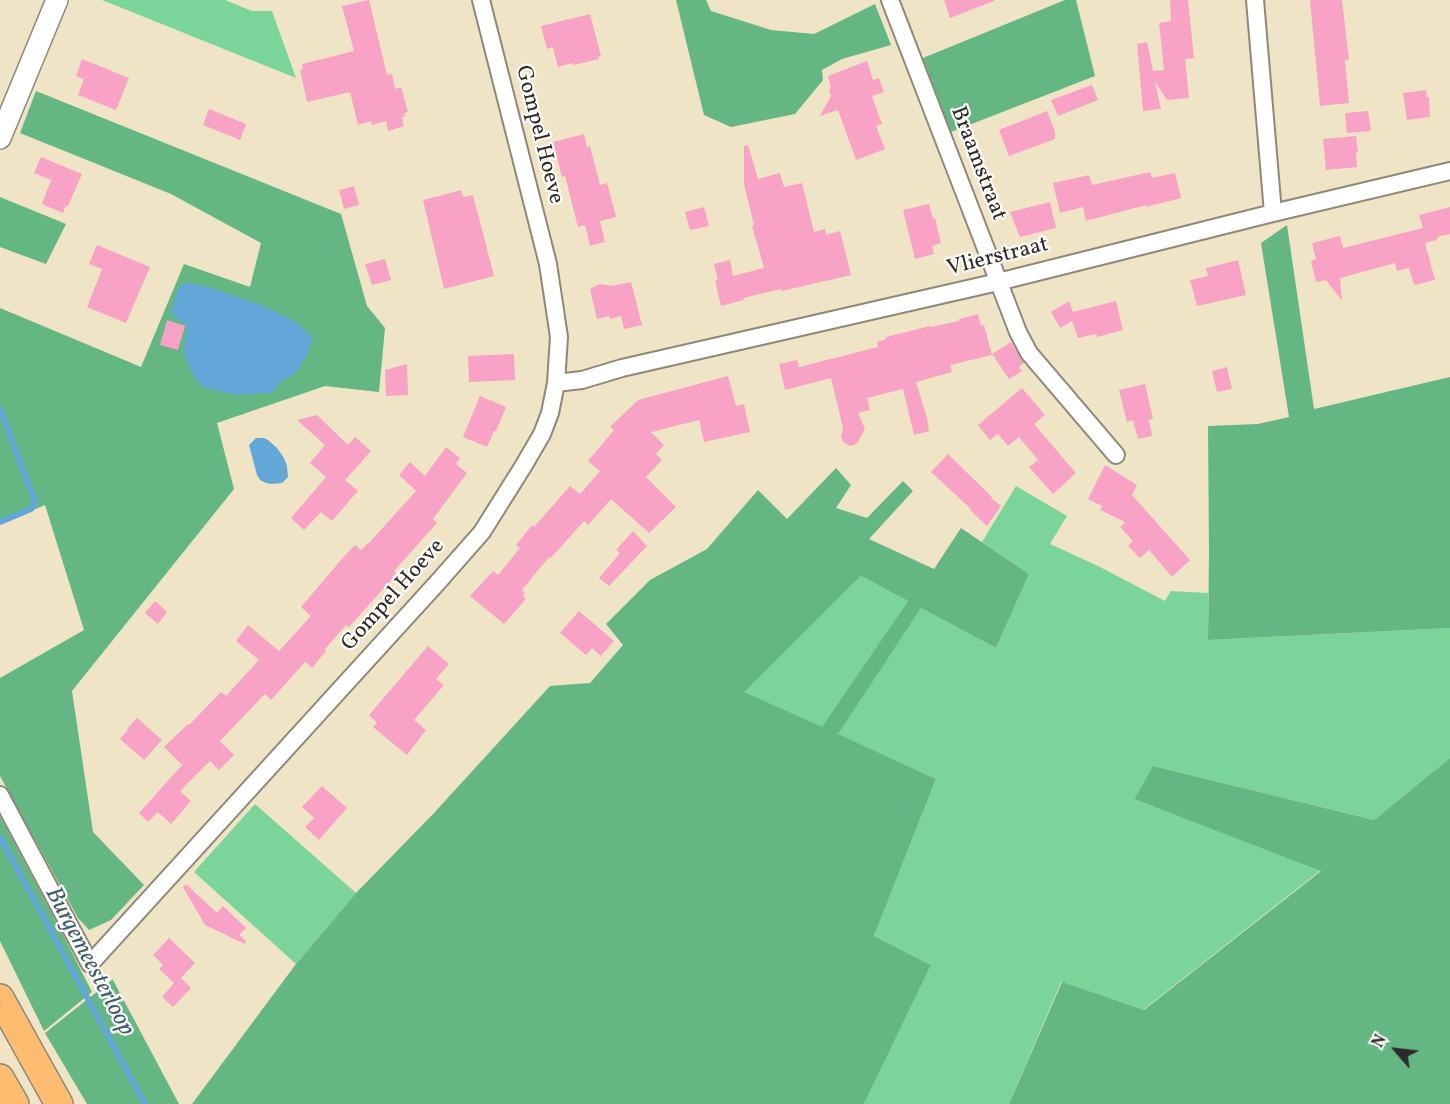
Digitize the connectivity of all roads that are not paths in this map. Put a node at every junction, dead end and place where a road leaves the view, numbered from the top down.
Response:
1 (57, 0) edge
2 (481, 0) edge
3 (890, 0) edge
4 (1255, 0) edge
5 (0, 138) edge
6 (1450, 171) edge
7 (1273, 213) junction
8 (998, 282) junction
9 (556, 383) junction
10 (1116, 455) dead end
11 (0, 795) edge
12 (0, 998) edge
13 (0, 1078) edge
14 (15, 1104) edge
15 (59, 1104) edge

1 - 5 street
2 - 9 street, Gompel Hoeve
3 - 8 street, Braamstraat
4 - 7 street
6 - 7 street, Vlierstraat
7 - 8 street, Vlierstraat
8 - 9 street, Vlierstraat
8 - 10 street, Braamstraat
9 - 11 street, Gompel Hoeve
12 - 15 highway
13 - 14 highway

